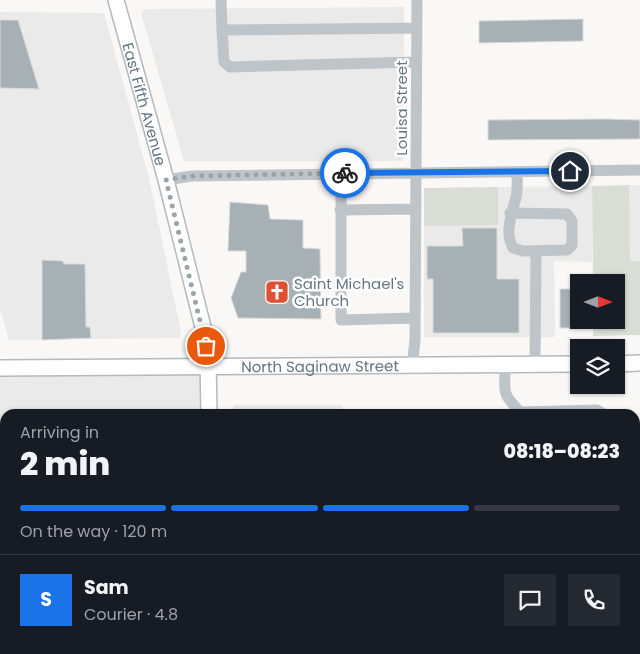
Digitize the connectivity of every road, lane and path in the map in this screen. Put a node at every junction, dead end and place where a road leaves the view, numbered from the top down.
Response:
1 (116, 0) edge
2 (221, 0) edge
3 (417, 0) edge
4 (417, 28) junction
5 (222, 30) junction
6 (416, 62) junction
7 (640, 170) edge
8 (416, 172) junction
9 (518, 172) junction
10 (341, 174) junction
11 (166, 180) junction
12 (415, 209) junction
13 (340, 210) junction
14 (510, 213) junction
15 (536, 250) junction
16 (415, 318) junction
17 (504, 364) junction
18 (535, 364) junction
19 (570, 364) edge
20 (625, 364) edge
21 (640, 364) edge
22 (208, 366) junction
23 (412, 366) junction
24 (0, 368) edge
25 (209, 409) edge
26 (517, 409) edge

1 - 11 main road, East Fifth Avenue
2 - 5 street
3 - 4 street, Louisa Street
4 - 5 street
4 - 6 street, Louisa Street
5 - 6 street
6 - 8 street, Louisa Street
7 - 9 street
8 - 9 street
8 - 10 street
8 - 12 street, Louisa Street
9 - 14 street
10 - 11 street
10 - 13 street
11 - 22 main road, East Fifth Avenue
12 - 13 street
12 - 16 street, Louisa Street
13 - 16 street
14 - 15 street
14 - 15 street
15 - 18 street
16 - 23 street, Louisa Street
17 - 18 main road, North Saginaw Street
17 - 23 main road, North Saginaw Street
17 - 26 street
18 - 19 main road, North Saginaw Street
20 - 21 main road
22 - 23 main road, North Saginaw Street
22 - 24 main road, North Saginaw Street
22 - 25 main road, East Fifth Avenue

